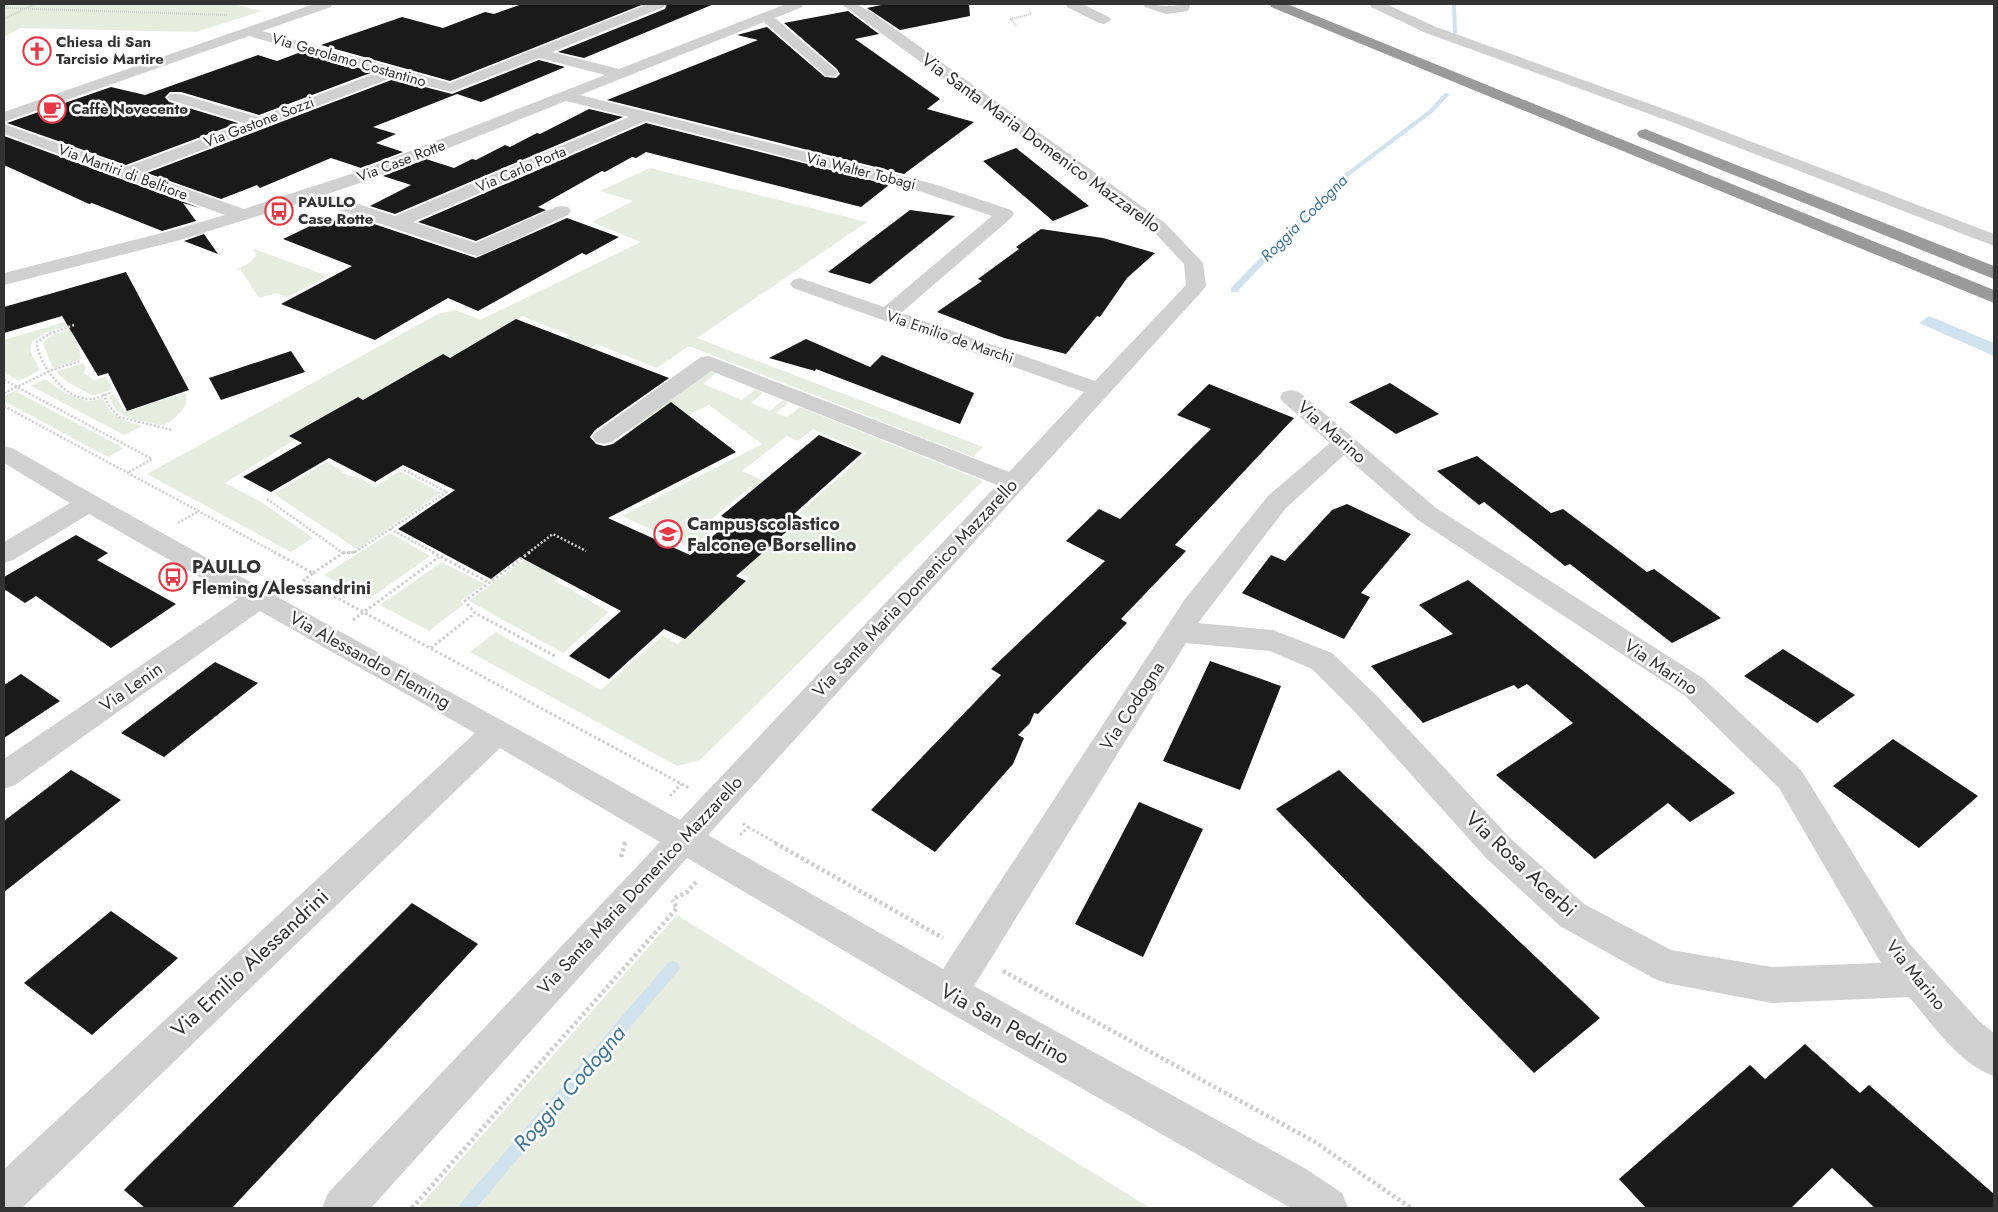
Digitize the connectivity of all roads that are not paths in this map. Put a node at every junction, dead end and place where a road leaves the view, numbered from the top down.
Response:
1 (326, 4) edge
2 (659, 4) edge
3 (806, 4) edge
4 (847, 4) edge
5 (1072, 4) edge
6 (1150, 4) edge
7 (1180, 4) edge
8 (1315, 4) edge
9 (1376, 4) edge
10 (1270, 5) edge
11 (792, 6) edge
12 (866, 10) edge
13 (766, 17) junction
14 (1104, 20) dead end
15 (247, 31) junction
16 (1365, 32) junction
17 (538, 53) junction
18 (393, 72) junction
19 (831, 73) dead end
20 (620, 74) junction
21 (564, 96) junction
22 (175, 97) dead end
23 (4, 102) edge
24 (25, 110) junction
25 (645, 116) junction
26 (4, 117) edge
27 (257, 122) junction
28 (1626, 127) dead end
29 (4, 129) edge
30 (126, 174) junction
31 (311, 194) junction
32 (562, 211) dead end
33 (242, 215) junction
34 (398, 222) junction
35 (1994, 240) edge
36 (1994, 272) edge
37 (4, 279) edge
38 (800, 284) dead end
39 (1994, 297) edge
40 (886, 314) junction
41 (1100, 390) junction
42 (1291, 397) dead end
43 (604, 437) dead end
44 (1344, 443) junction
45 (4, 452) edge
46 (1013, 482) junction
47 (89, 503) junction
48 (4, 554) edge
49 (259, 598) junction
50 (1179, 632) junction
51 (497, 731) junction
52 (4, 776) edge
53 (683, 839) junction
54 (1917, 979) junction
55 (949, 992) junction
56 (1994, 1057) edge
57 (4, 1197) edge
58 (343, 1208) edge
59 (1327, 1208) edge

1 - 15 street
2 - 17 street
3 - 11 street, Via Case Rotte
4 - 12 street, Via Santa Maria Domenico Mazzarello
5 - 14 street
6 - 7 street
8 - 16 highway
9 - 35 street
10 - 16 highway
11 - 13 street, Via Case Rotte
12 - 41 street, Via Santa Maria Domenico Mazzarello
13 - 19 street
13 - 20 street, Via Case Rotte
15 - 18 street, Via Gerolamo Costantino
15 - 24 street
16 - 39 highway
17 - 18 street, Via Gerolamo Costantino
17 - 20 street
18 - 27 street, Via Gastone Sozzi
20 - 21 street, Via Case Rotte
21 - 25 street, Via Walter Tobagi
21 - 31 street, Via Case Rotte
22 - 27 street
23 - 24 street
24 - 26 street
25 - 34 street, Via Carlo Porta
25 - 40 street, Via Walter Tobagi
27 - 30 street, Via Gastone Sozzi
28 - 36 highway
29 - 30 street, Via Martiri di Belfiore
30 - 33 street, Via Martiri di Belfiore
31 - 33 street, Via Case Rotte
31 - 34 street
32 - 34 street
33 - 37 street, Via Case Rotte
38 - 40 street, Via Emilio de Marchi
40 - 41 street, Via Emilio de Marchi
41 - 46 street, Via Santa Maria Domenico Mazzarello
42 - 44 street, Via Marino
43 - 46 street
44 - 50 street, Via Codogna
44 - 54 street, Via Marino
45 - 47 street, Via Alessandro Fleming
46 - 53 street, Via Santa Maria Domenico Mazzarello
47 - 48 street
47 - 49 street, Via Alessandro Fleming
49 - 51 street, Via Alessandro Fleming
49 - 52 street, Via Lenin
50 - 54 street, Via Rosa Acerbi
50 - 55 street, Via Codogna
51 - 53 street, Via Alessandro Fleming
51 - 57 street, Via Emilio Alessandrini
53 - 55 street, Via San Pedrino
53 - 58 street, Via Santa Maria Domenico Mazzarello
54 - 56 street, Via Marino
55 - 59 street, Via San Pedrino

